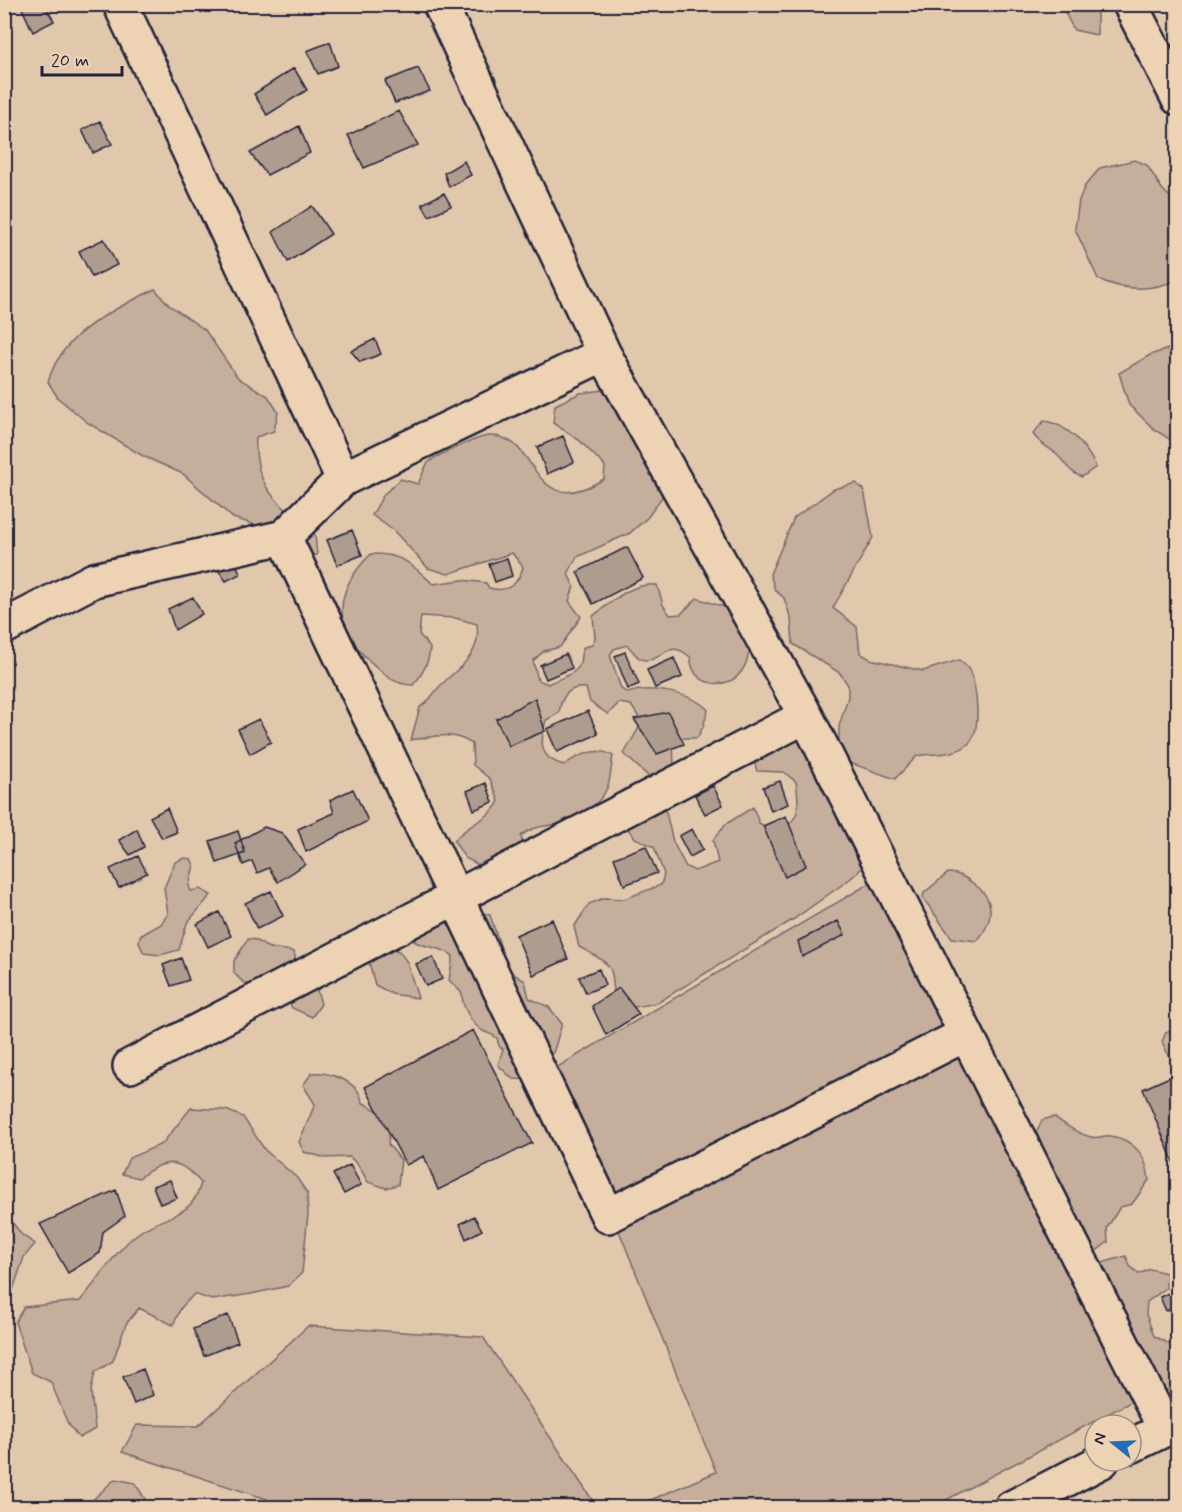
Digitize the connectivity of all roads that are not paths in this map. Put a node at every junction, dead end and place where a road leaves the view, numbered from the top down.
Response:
1 (120, 4) edge
2 (440, 4) edge
3 (1130, 4) edge
4 (1178, 98) edge
5 (604, 354) junction
6 (343, 478) junction
7 (284, 537) junction
8 (4, 627) edge
9 (806, 716) junction
10 (456, 897) junction
11 (966, 1034) junction
12 (130, 1066) dead end
13 (1171, 1426) edge
14 (1143, 1440) edge
15 (1083, 1471) edge
16 (1011, 1508) edge

1 - 6 street
2 - 5 street
3 - 4 street
5 - 6 street
5 - 9 street
6 - 7 street
7 - 8 street
7 - 10 street
9 - 10 street
9 - 11 street
10 - 11 street
10 - 12 street
11 - 13 street
13 - 14 street
15 - 16 street

